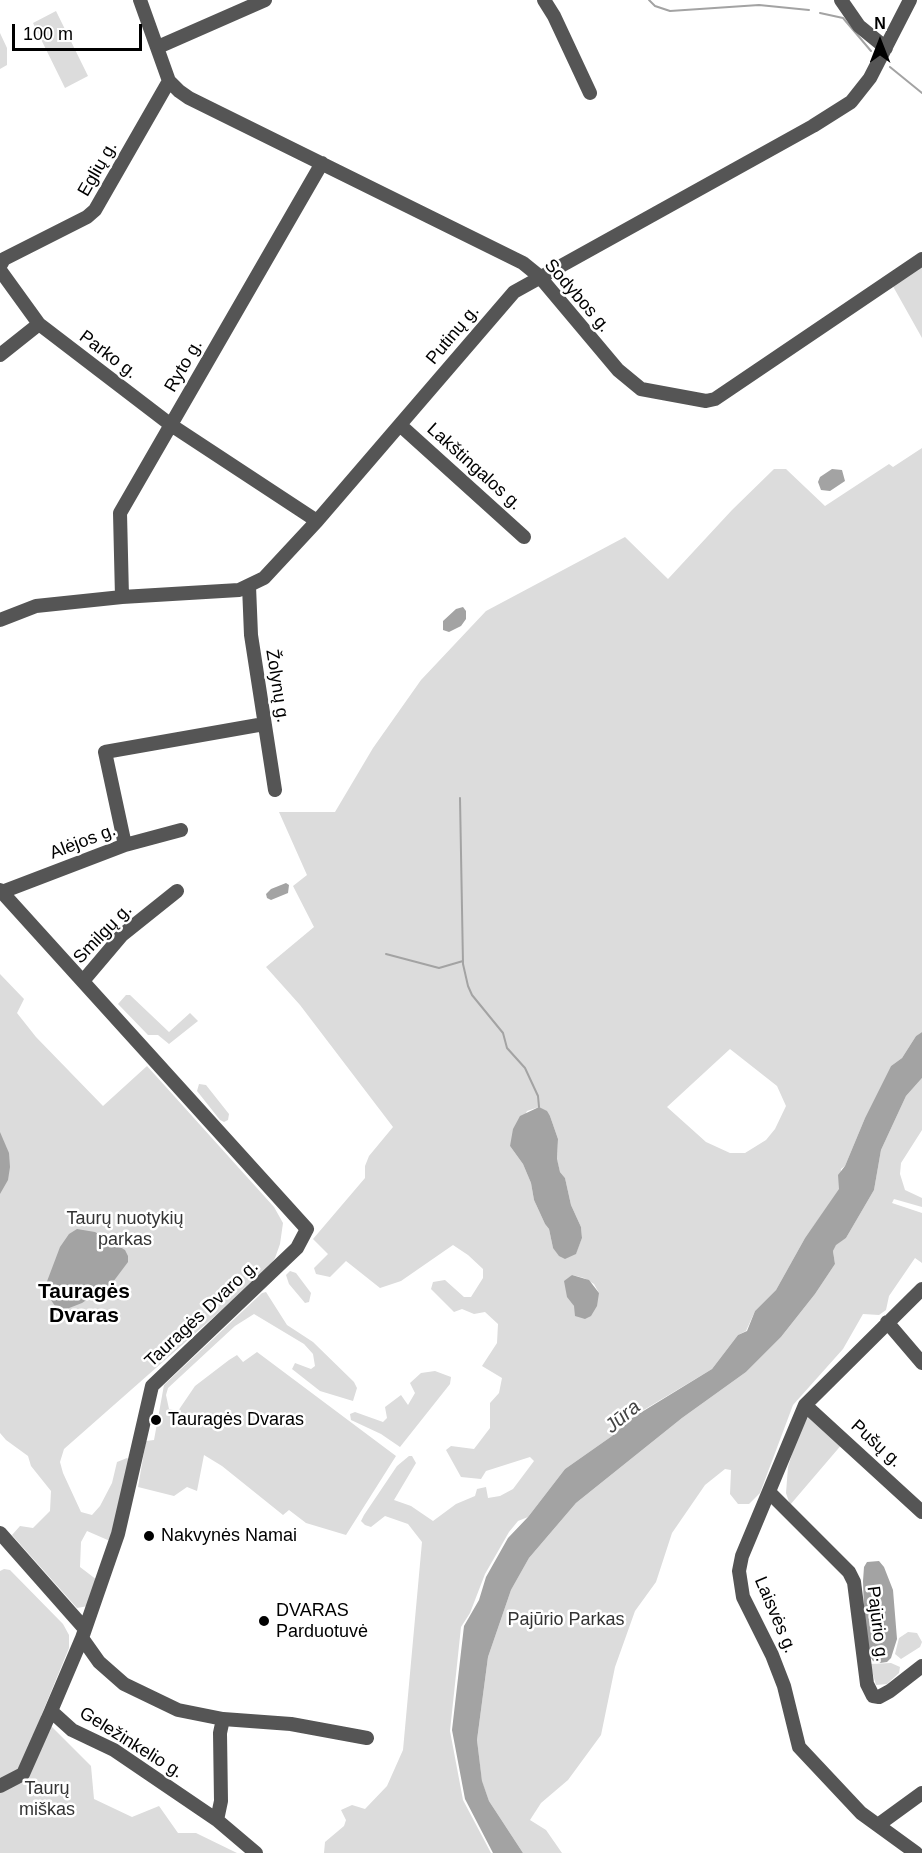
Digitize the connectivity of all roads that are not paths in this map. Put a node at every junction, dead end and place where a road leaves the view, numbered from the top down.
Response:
1 (140, 0) edge
2 (265, 0) edge
3 (544, 0) edge
4 (841, 0) edge
5 (910, 0) edge
6 (158, 47) junction
7 (886, 48) junction
8 (170, 81) junction
9 (590, 93) dead end
10 (322, 163) junction
11 (922, 260) edge
12 (0, 268) edge
13 (539, 276) junction
14 (39, 324) junction
15 (0, 355) edge
16 (171, 425) junction
17 (400, 425) junction
18 (317, 521) junction
19 (524, 537) dead end
20 (249, 586) junction
21 (122, 597) junction
22 (0, 620) edge
23 (264, 724) junction
24 (275, 790) dead end
25 (182, 830) dead end
26 (125, 845) junction
27 (1, 891) edge
28 (177, 891) dead end
29 (83, 981) junction
30 (922, 1288) edge
31 (887, 1322) junction
32 (922, 1363) edge
33 (805, 1405) junction
34 (770, 1493) junction
35 (922, 1512) edge
36 (0, 1533) edge
37 (84, 1634) junction
38 (922, 1666) edge
39 (51, 1711) junction
40 (223, 1719) junction
41 (367, 1738) dead end
42 (0, 1786) edge
43 (922, 1793) edge
44 (217, 1820) junction
45 (878, 1825) junction
46 (256, 1853) edge
47 (916, 1853) edge

1 - 6 street
2 - 6 street
3 - 9 street
4 - 7 street
5 - 7 street, Putinų g.
6 - 8 street
7 - 13 street, Putinų g.
8 - 10 street, Sodybos g.
8 - 12 street, Eglių g.
10 - 13 street, Sodybos g.
10 - 16 street, Ryto g.
11 - 13 street, Sodybos g.
12 - 14 street, Eglių g.
13 - 17 street, Putinų g.
14 - 15 street
14 - 16 street, Parko g.
16 - 18 street, Parko g.
16 - 21 street, Ryto g.
17 - 18 street, Putinų g.
17 - 19 street, Lakštingalos g.
18 - 20 street, Putinų g.
20 - 21 street, Putinų g.
20 - 23 street, Žolynų g.
21 - 22 street, Putinų g.
23 - 24 street, Žolynų g.
23 - 26 street
25 - 26 street, Alėjos g.
26 - 27 street, Alėjos g.
27 - 29 street, Tauragės Dvaro g.
28 - 29 street, Smilgų g.
29 - 37 street, Tauragės Dvaro g.
30 - 31 street, Laisvės g.
31 - 32 street
31 - 33 street, Laisvės g.
33 - 34 street, Laisvės g.
33 - 35 street, Pušų g.
34 - 38 street, Pajūrio g.
34 - 45 street, Laisvės g.
36 - 37 street
37 - 39 street, Geležinkelio g.
37 - 40 street
39 - 42 street
39 - 44 street, Geležinkelio g.
40 - 41 street
40 - 44 street
43 - 45 street
44 - 46 street, Geležinkelio g.
45 - 47 street, Laisvės g.

